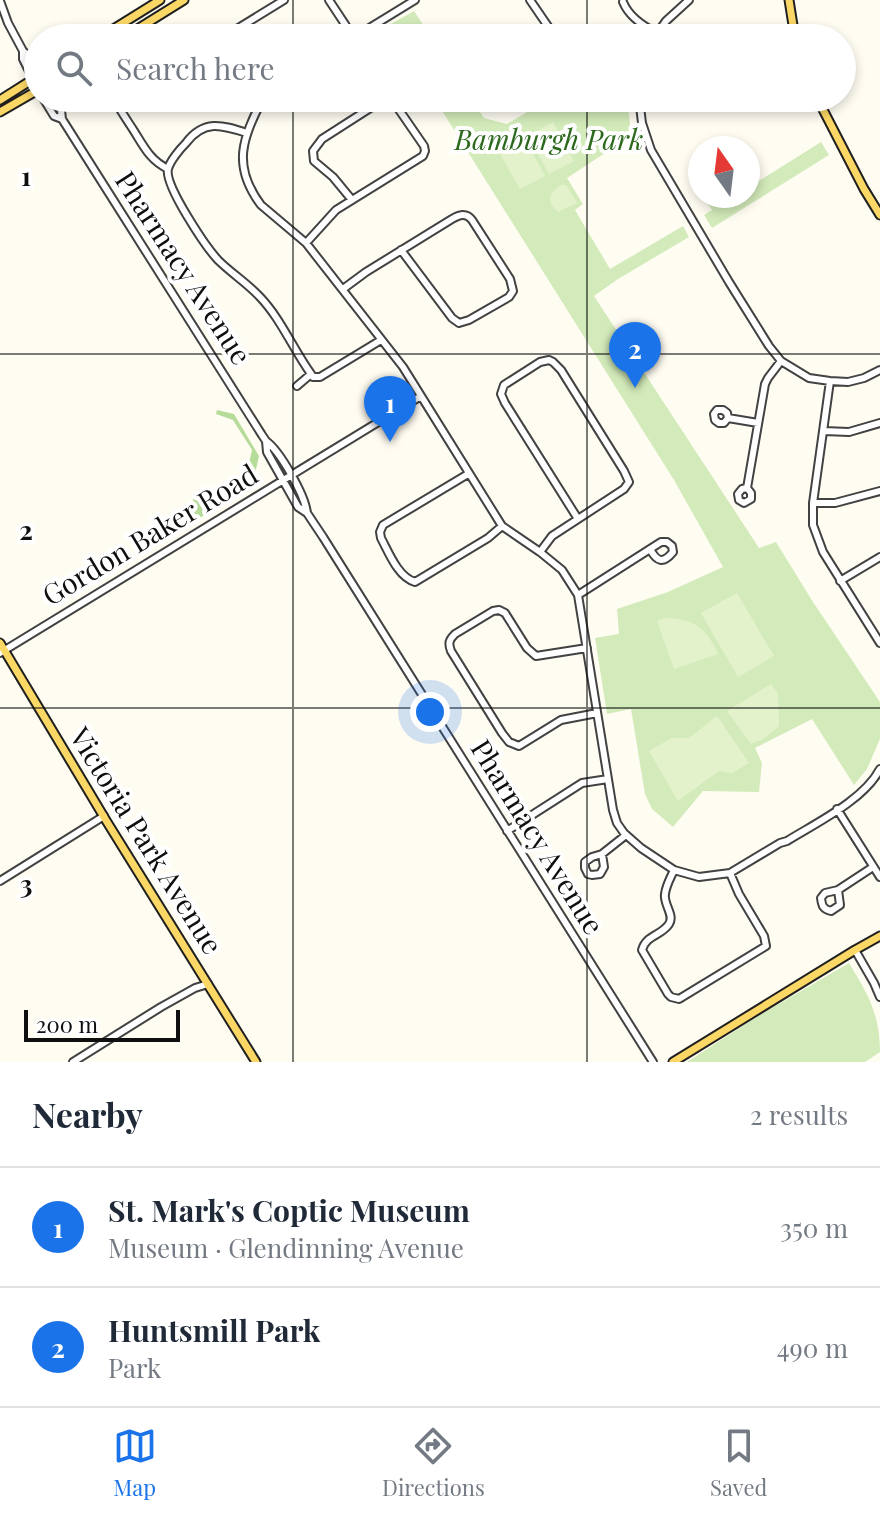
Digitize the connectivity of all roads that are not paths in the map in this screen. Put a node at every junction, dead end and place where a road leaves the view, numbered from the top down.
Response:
1 (160, 0) edge
2 (184, 0) edge
3 (284, 0) edge
4 (329, 0) edge
5 (415, 0) edge
6 (530, 0) edge
7 (689, 0) edge
8 (789, 0) edge
9 (0, 1) edge
10 (623, 2) dead end
11 (121, 24) edge
12 (145, 24) edge
13 (245, 24) edge
14 (345, 24) edge
15 (376, 24) edge
16 (546, 24) edge
17 (643, 24) edge
18 (666, 24) edge
19 (793, 24) edge
20 (24, 60) edge
21 (24, 83) edge
22 (24, 98) edge
23 (0, 100) edge
24 (0, 112) edge
25 (52, 112) edge
26 (61, 112) edge
27 (122, 112) edge
28 (257, 112) edge
29 (363, 112) edge
30 (401, 112) edge
31 (641, 112) edge
32 (824, 112) edge
33 (62, 119) junction
34 (247, 133) junction
35 (168, 169) junction
36 (352, 200) junction
37 (880, 215) edge
38 (306, 243) junction
39 (401, 250) junction
40 (343, 289) junction
41 (381, 340) junction
42 (781, 361) junction
43 (880, 370) edge
44 (311, 374) junction
45 (830, 381) junction
46 (297, 386) dead end
47 (421, 396) junction
48 (728, 418) dead end
49 (758, 423) junction
50 (880, 423) edge
51 (824, 431) junction
52 (266, 441) junction
53 (468, 474) junction
54 (291, 476) junction
55 (283, 480) junction
56 (747, 488) dead end
57 (880, 491) edge
58 (813, 503) junction
59 (307, 513) junction
60 (578, 519) junction
61 (502, 526) junction
62 (650, 549) dead end
63 (540, 552) junction
64 (880, 557) edge
65 (840, 581) junction
66 (578, 595) junction
67 (878, 634) edge
68 (880, 643) edge
69 (1, 648) edge
70 (587, 648) junction
71 (597, 713) junction
72 (880, 769) edge
73 (608, 779) junction
74 (837, 809) junction
75 (104, 816) junction
76 (507, 831) junction
77 (626, 835) junction
78 (602, 854) dead end
79 (873, 867) junction
80 (674, 870) junction
81 (730, 873) junction
82 (880, 877) edge
83 (0, 881) edge
84 (838, 890) dead end
85 (880, 936) edge
86 (855, 950) junction
87 (208, 984) junction
88 (880, 997) edge
89 (73, 1062) edge
90 (256, 1062) edge
91 (653, 1062) edge
92 (673, 1062) edge

1 - 11 main road
2 - 12 main road
3 - 13 street
4 - 14 street
5 - 15 street
6 - 16 street
7 - 18 street
8 - 19 main road
9 - 20 street
10 - 17 street
21 - 23 main road
22 - 24 main road
25 - 33 street, Pharmacy Avenue
26 - 33 street, Pharmacy Avenue
27 - 35 street
28 - 34 street
29 - 36 street
30 - 36 street
31 - 42 street
32 - 37 main road
33 - 52 street, Pharmacy Avenue
34 - 35 street
34 - 38 street
35 - 44 street
36 - 38 street
38 - 40 street
39 - 39 street
39 - 40 street
40 - 41 street
41 - 44 street
41 - 47 street
42 - 45 street
42 - 49 street
43 - 45 street
44 - 46 street
45 - 51 street
47 - 53 street
47 - 54 street, Gordon Baker Road
48 - 49 street
49 - 56 street
50 - 51 street
51 - 58 street
52 - 54 street, Pharmacy Avenue
52 - 55 street, Pharmacy Avenue
53 - 61 street
53 - 61 street
54 - 55 street, Gordon Baker Road
54 - 59 street, Pharmacy Avenue
55 - 59 street, Pharmacy Avenue
55 - 69 street, Gordon Baker Road
57 - 58 street
58 - 65 street
59 - 76 street, Pharmacy Avenue
60 - 60 street
60 - 63 street
61 - 63 street
62 - 66 street
63 - 66 street
64 - 65 street
65 - 67 street
66 - 70 street
67 - 68 street
69 - 75 main road, Victoria Park Avenue
70 - 71 street
70 - 71 street
71 - 73 street
72 - 74 street
73 - 76 street
73 - 77 street
74 - 79 street
74 - 81 street
75 - 83 street
75 - 87 main road, Victoria Park Avenue
76 - 91 street, Pharmacy Avenue
77 - 78 street
77 - 80 street
79 - 82 street
79 - 84 street
80 - 81 street
80 - 81 street
85 - 86 main road
86 - 88 street
86 - 92 main road
87 - 89 street
87 - 90 main road, Victoria Park Avenue

